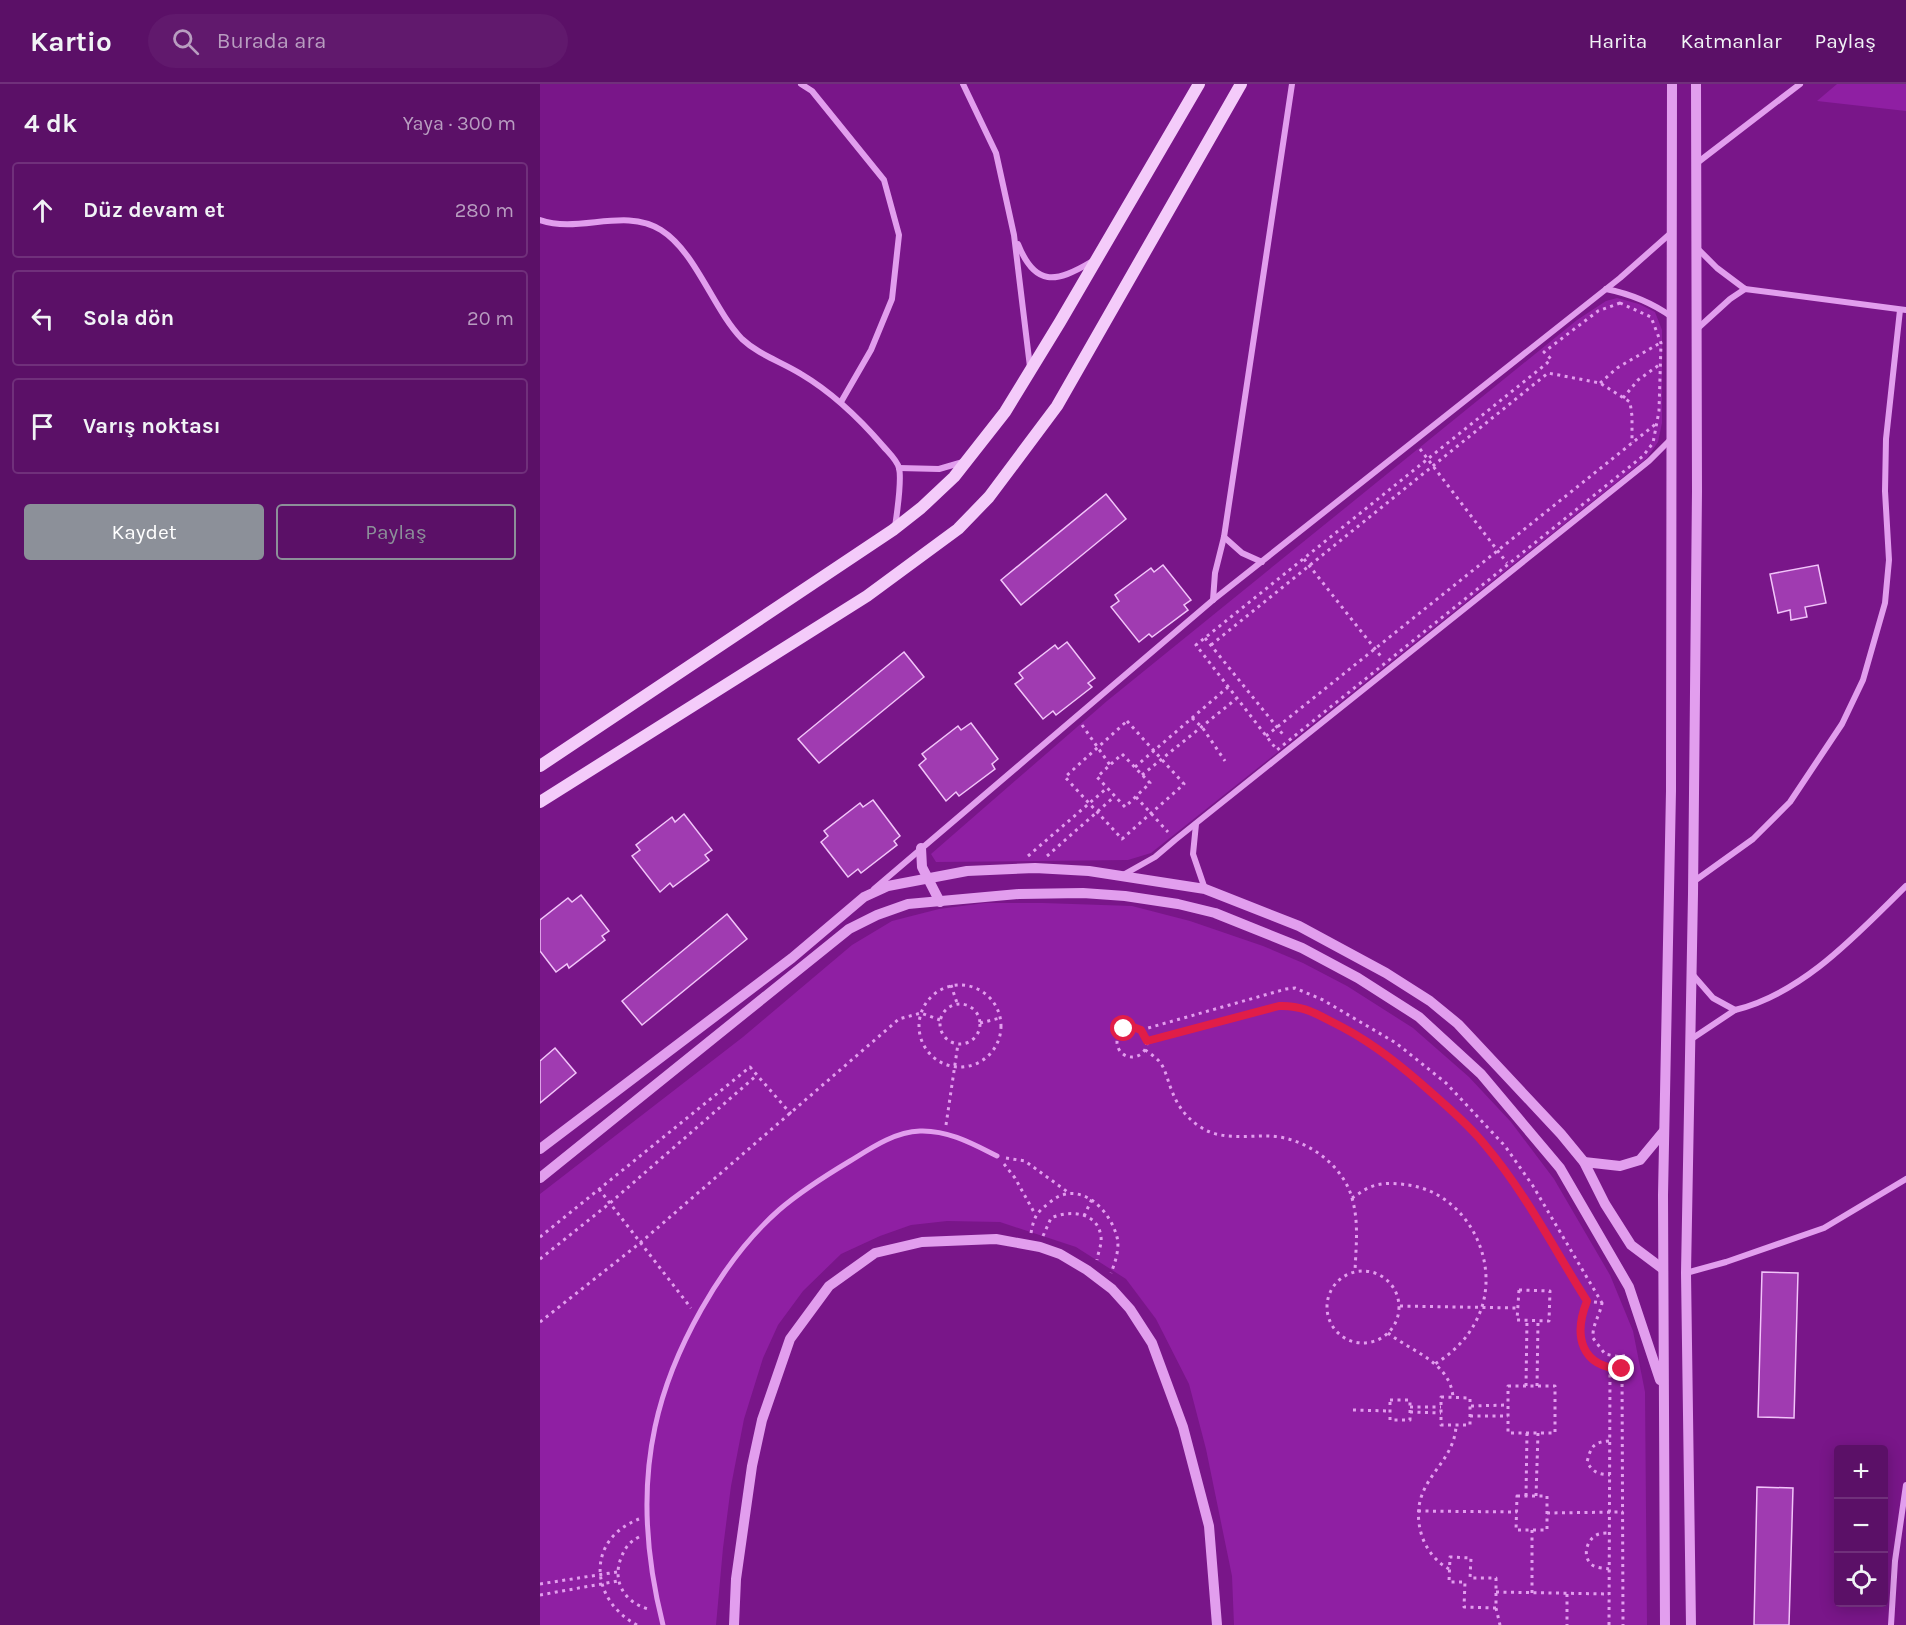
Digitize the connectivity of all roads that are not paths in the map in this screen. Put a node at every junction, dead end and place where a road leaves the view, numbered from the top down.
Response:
1 (801, 84) edge
2 (963, 84) edge
3 (1199, 84) edge
4 (1241, 84) edge
5 (1292, 84) edge
6 (1672, 84) edge
7 (1696, 84) edge
8 (1800, 84) edge
9 (1696, 163) junction
10 (540, 220) edge
11 (1672, 231) junction
12 (1014, 235) junction
13 (1696, 247) junction
14 (1095, 260) junction
15 (1605, 289) junction
16 (1745, 289) junction
17 (1903, 310) edge
18 (1672, 317) junction
19 (1696, 329) junction
20 (1030, 370) junction
21 (841, 402) junction
22 (1672, 438) junction
23 (967, 460) junction
24 (899, 468) junction
25 (895, 528) junction
26 (1224, 537) junction
27 (1262, 562) junction
28 (1213, 600) junction
29 (540, 766) edge
30 (540, 802) edge
31 (1196, 824) junction
32 (921, 848) junction
33 (1124, 875) junction
34 (928, 879) junction
35 (1694, 882) junction
36 (1906, 886) edge
37 (1205, 889) junction
38 (864, 897) junction
39 (940, 902) junction
40 (1691, 973) junction
41 (1735, 1010) junction
42 (1690, 1040) junction
43 (1664, 1131) junction
44 (540, 1149) edge
45 (997, 1156) road end
46 (1584, 1162) junction
47 (540, 1178) edge
48 (1906, 1179) edge
49 (1663, 1269) junction
50 (1686, 1273) junction
51 (1664, 1391) junction
52 (1906, 1485) edge
53 (663, 1625) edge
54 (734, 1625) edge
55 (1217, 1625) edge
56 (1665, 1625) edge
57 (1691, 1625) edge
58 (1891, 1625) edge

1 - 21 street
2 - 12 street
3 - 14 main road
4 - 30 main road
5 - 26 street
6 - 11 street
7 - 9 street
8 - 9 street
9 - 13 street
10 - 21 street
11 - 15 street
11 - 18 street
12 - 14 street
12 - 20 street
13 - 16 street
13 - 19 street
14 - 20 main road
15 - 18 street
15 - 27 street
16 - 17 street
16 - 19 street
17 - 35 street
18 - 22 street
19 - 35 street
20 - 23 main road
21 - 24 street
22 - 31 street
22 - 43 street
23 - 24 street
23 - 25 main road
24 - 25 street
25 - 29 main road
26 - 27 street
26 - 28 street
27 - 28 street
28 - 32 street
31 - 33 street
31 - 37 street
32 - 34 street
32 - 38 street
33 - 34 street
33 - 37 street
34 - 38 street
34 - 39 street
35 - 40 street
36 - 41 street
37 - 46 street
38 - 44 street
39 - 47 street
39 - 51 street
40 - 41 street
40 - 42 street
41 - 42 street
42 - 50 street
43 - 46 street
43 - 49 street
45 - 53 street
46 - 49 street
48 - 50 street
49 - 51 street
50 - 57 street
51 - 56 street
52 - 58 street
54 - 55 street

